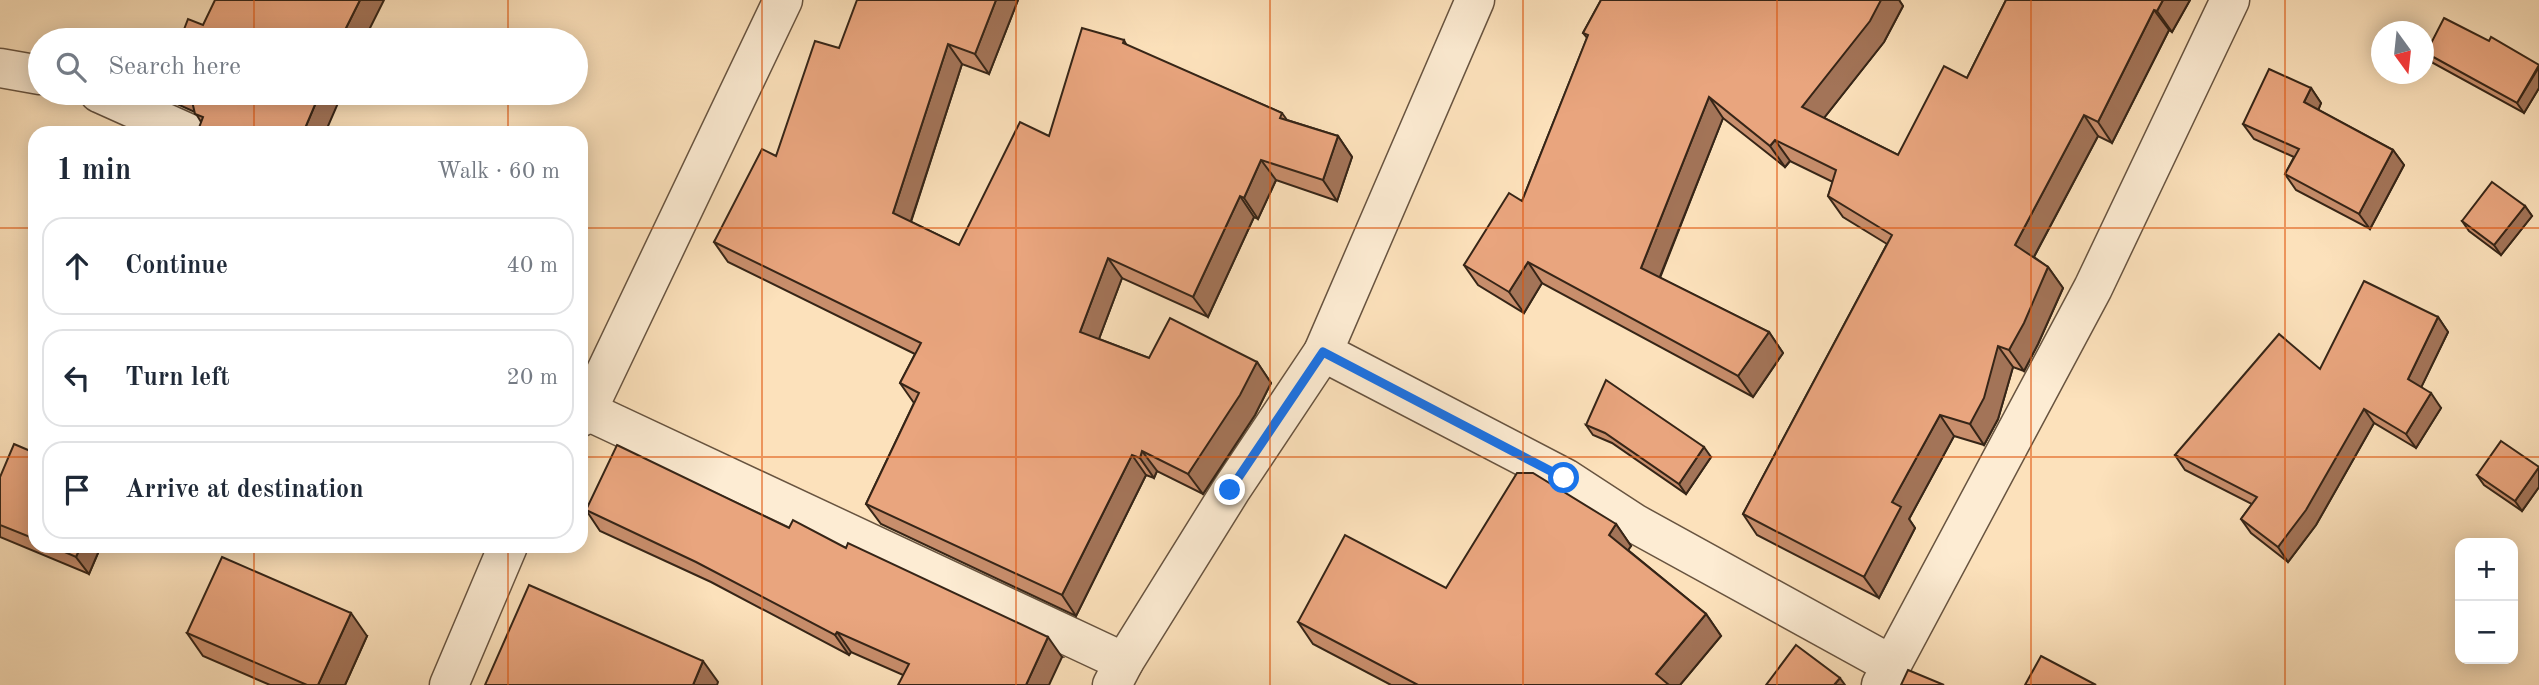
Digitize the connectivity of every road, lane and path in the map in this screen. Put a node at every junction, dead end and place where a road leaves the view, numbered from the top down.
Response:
1 (783, 0) edge
2 (1475, 0) edge
3 (2230, 0) edge
4 (0, 68) edge
5 (28, 73) edge
6 (126, 105) edge
7 (172, 126) edge
8 (1323, 352) junction
9 (588, 402) edge
10 (588, 414) edge
11 (505, 553) edge
12 (1118, 673) edge
13 (1886, 675) edge
14 (449, 685) edge

1 - 9 street
2 - 8 street
3 - 13 street
4 - 5 street
6 - 7 street
8 - 12 street
8 - 13 street
10 - 12 street
11 - 14 street

